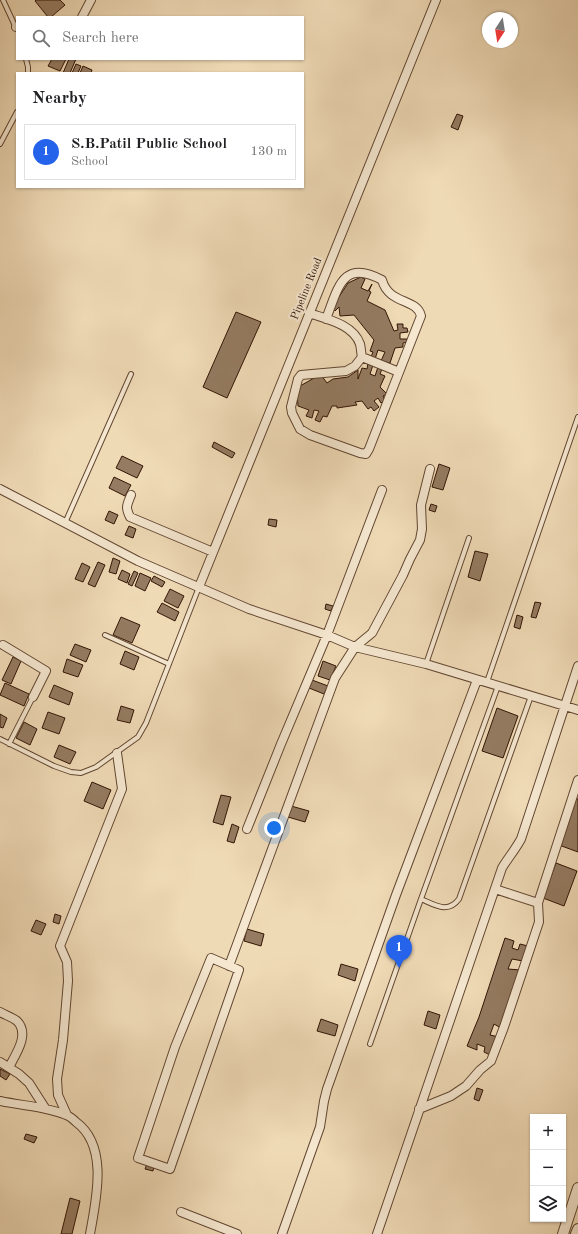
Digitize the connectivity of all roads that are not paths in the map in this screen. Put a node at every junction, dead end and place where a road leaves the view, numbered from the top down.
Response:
1 (2, 0) edge
2 (91, 0) edge
3 (436, 0) edge
4 (83, 16) edge
5 (16, 26) edge
6 (26, 60) edge
7 (28, 72) edge
8 (16, 114) edge
9 (0, 144) edge
10 (309, 314) junction
11 (326, 319) junction
12 (362, 357) junction
13 (399, 372) junction
14 (131, 374) dead end
15 (578, 417) edge
16 (430, 469) dead end
17 (0, 489) edge
18 (382, 490) dead end
19 (131, 495) dead end
20 (65, 524) junction
21 (469, 538) dead end
22 (213, 552) junction
23 (199, 587) junction
24 (105, 635) dead end
25 (326, 635) junction
26 (3, 645) dead end
27 (355, 647) junction
28 (169, 664) junction
29 (426, 664) junction
30 (578, 666) edge
31 (477, 680) junction
32 (487, 682) junction
33 (498, 686) junction
34 (531, 696) junction
35 (32, 697) joint
36 (565, 706) junction
37 (578, 710) edge
38 (0, 739) edge
39 (9, 744) junction
40 (117, 753) junction
41 (578, 780) edge
42 (247, 829) dead end
43 (495, 889) junction
44 (421, 899) junction
45 (538, 903) junction
46 (229, 966) junction
47 (0, 1012) edge
48 (370, 1044) dead end
49 (0, 1062) edge
50 (9, 1068) junction
51 (0, 1102) edge
52 (45, 1108) junction
53 (419, 1109) junction
54 (67, 1115) junction
55 (578, 1188) edge
56 (181, 1212) dead end
57 (578, 1229) edge
58 (90, 1234) edge
59 (237, 1234) edge
60 (282, 1234) edge
61 (376, 1234) edge
62 (563, 1234) edge
63 (576, 1234) edge

1 - 5 lane
2 - 4 street
3 - 10 street, Pipeline Road
6 - 7 lane
8 - 9 lane
10 - 11 street
10 - 22 street, Pipeline Road
11 - 12 street
11 - 13 street
12 - 13 street
12 - 13 street
14 - 20 lane
15 - 32 lane
16 - 27 street
17 - 20 street
18 - 25 street
19 - 22 street
20 - 23 street
21 - 29 lane
22 - 23 street, Pipeline Road
23 - 25 street
23 - 28 lane
24 - 28 lane
25 - 27 street
25 - 42 street
26 - 35 street
27 - 29 street
27 - 46 street
28 - 40 lane
29 - 31 street
30 - 36 street
31 - 32 street
31 - 60 street
32 - 33 street
33 - 34 street
33 - 44 lane
34 - 36 street
34 - 44 lane
35 - 39 lane
36 - 37 street
36 - 43 street
38 - 39 lane
39 - 40 lane
40 - 54 street
41 - 45 street
43 - 45 street
43 - 53 street
44 - 48 lane
45 - 53 street
46 - 46 street
47 - 50 street
49 - 50 street
50 - 52 street
51 - 52 street
52 - 54 street
53 - 61 street
54 - 58 street
55 - 62 street
56 - 59 street
57 - 63 street

